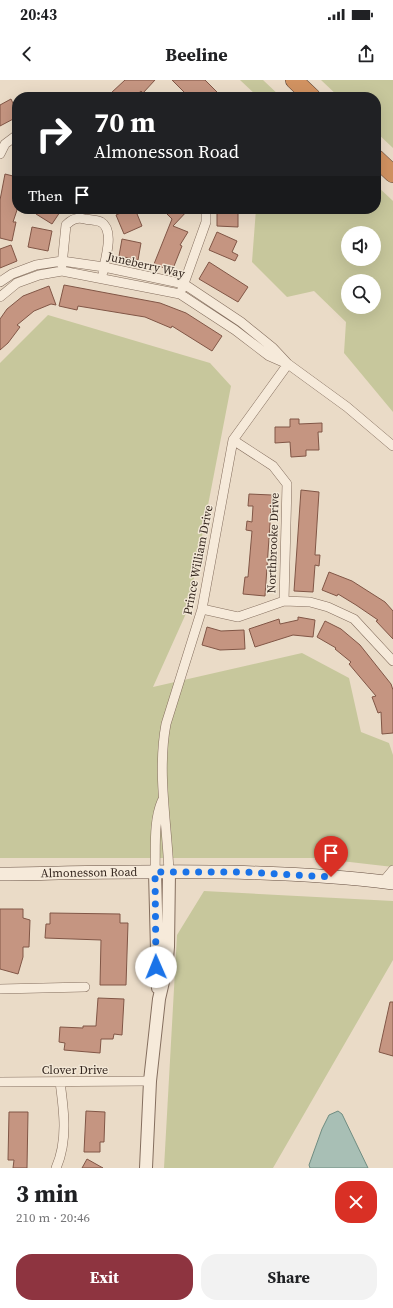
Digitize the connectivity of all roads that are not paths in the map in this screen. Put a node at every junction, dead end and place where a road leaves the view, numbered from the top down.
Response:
1 (294, 80) edge
2 (307, 92) edge
3 (12, 138) edge
4 (0, 154) edge
5 (381, 163) edge
6 (393, 174) edge
7 (206, 214) edge
8 (62, 261) junction
9 (104, 267) junction
10 (62, 271) junction
11 (103, 278) junction
12 (184, 284) junction
13 (1, 289) edge
14 (180, 294) junction
15 (241, 322) junction
16 (235, 330) junction
17 (288, 364) junction
18 (233, 440) junction
19 (393, 446) edge
20 (284, 601) junction
21 (202, 609) junction
22 (393, 661) edge
23 (163, 798) junction
24 (393, 870) edge
25 (155, 872) junction
26 (169, 872) junction
27 (0, 874) edge
28 (388, 883) edge
29 (85, 987) dead end
30 (0, 989) edge
31 (159, 999) junction
32 (150, 1081) junction
33 (0, 1082) edge
34 (60, 1082) junction
35 (56, 1168) edge
36 (146, 1168) edge

1 - 2 highway
3 - 4 street
5 - 6 highway
7 - 12 street
8 - 9 street, Juneberry Way
8 - 9 street
8 - 10 street
8 - 13 street, Juneberry Way
9 - 11 street
9 - 12 street, Juneberry Way
10 - 11 street, Juneberry Way
10 - 13 street, Juneberry Way
11 - 14 street, Juneberry Way
12 - 14 street
12 - 15 street, Juneberry Way
14 - 16 street, Juneberry Way
15 - 16 street
15 - 17 street, Juneberry Way
16 - 17 street, Juneberry Way
17 - 18 street, Prince William Drive
17 - 19 street, Juneberry Way
18 - 20 street, Northbrooke Drive
18 - 21 street, Prince William Drive
20 - 21 street
20 - 22 street
21 - 23 street, Prince William Drive
23 - 25 street, Prince William Drive
23 - 26 street, Prince William Drive
24 - 28 street
25 - 26 main road, Almonesson Road
25 - 27 main road, Almonesson Road
25 - 31 street
26 - 28 main road, Almonesson Road
26 - 31 street
29 - 30 street
31 - 32 street
32 - 34 street, Clover Drive
32 - 36 street
33 - 34 street, Clover Drive
34 - 35 street

